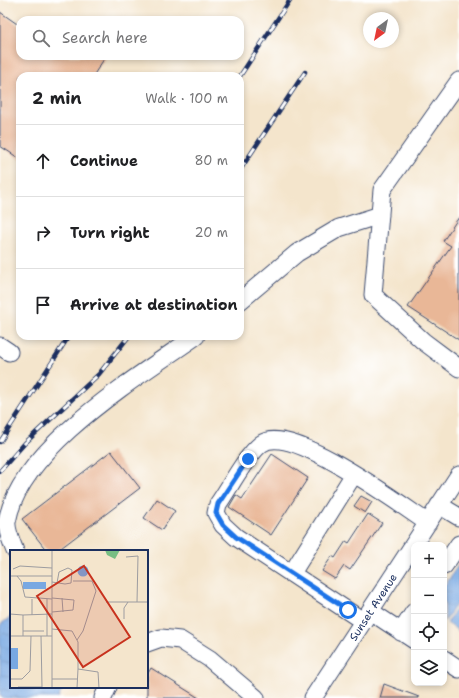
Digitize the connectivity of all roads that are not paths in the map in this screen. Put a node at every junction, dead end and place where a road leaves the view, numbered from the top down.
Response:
1 (459, 81) edge
2 (380, 215) junction
3 (244, 298) edge
4 (190, 340) edge
5 (459, 368) edge
6 (354, 474) junction
7 (459, 475) edge
8 (440, 505) junction
9 (459, 518) edge
10 (428, 523) junction
11 (459, 544) edge
12 (15, 550) edge
13 (447, 562) edge
14 (292, 573) junction
15 (414, 614) edge
16 (367, 616) junction
17 (408, 636) edge
18 (148, 643) edge
19 (447, 661) edge
20 (459, 669) edge
21 (108, 688) edge
22 (103, 698) edge
23 (256, 698) edge
24 (313, 698) edge

1 - 2 street
2 - 3 street
2 - 5 street
4 - 12 street
6 - 10 street
6 - 14 street
6 - 14 street
7 - 8 street, Sunset Avenue
8 - 9 street
8 - 10 street, Sunset Avenue
10 - 16 street, Sunset Avenue
11 - 13 street
14 - 16 street
15 - 17 street
16 - 17 street
16 - 24 street, Sunset Avenue
18 - 23 street
19 - 20 street
21 - 22 street

